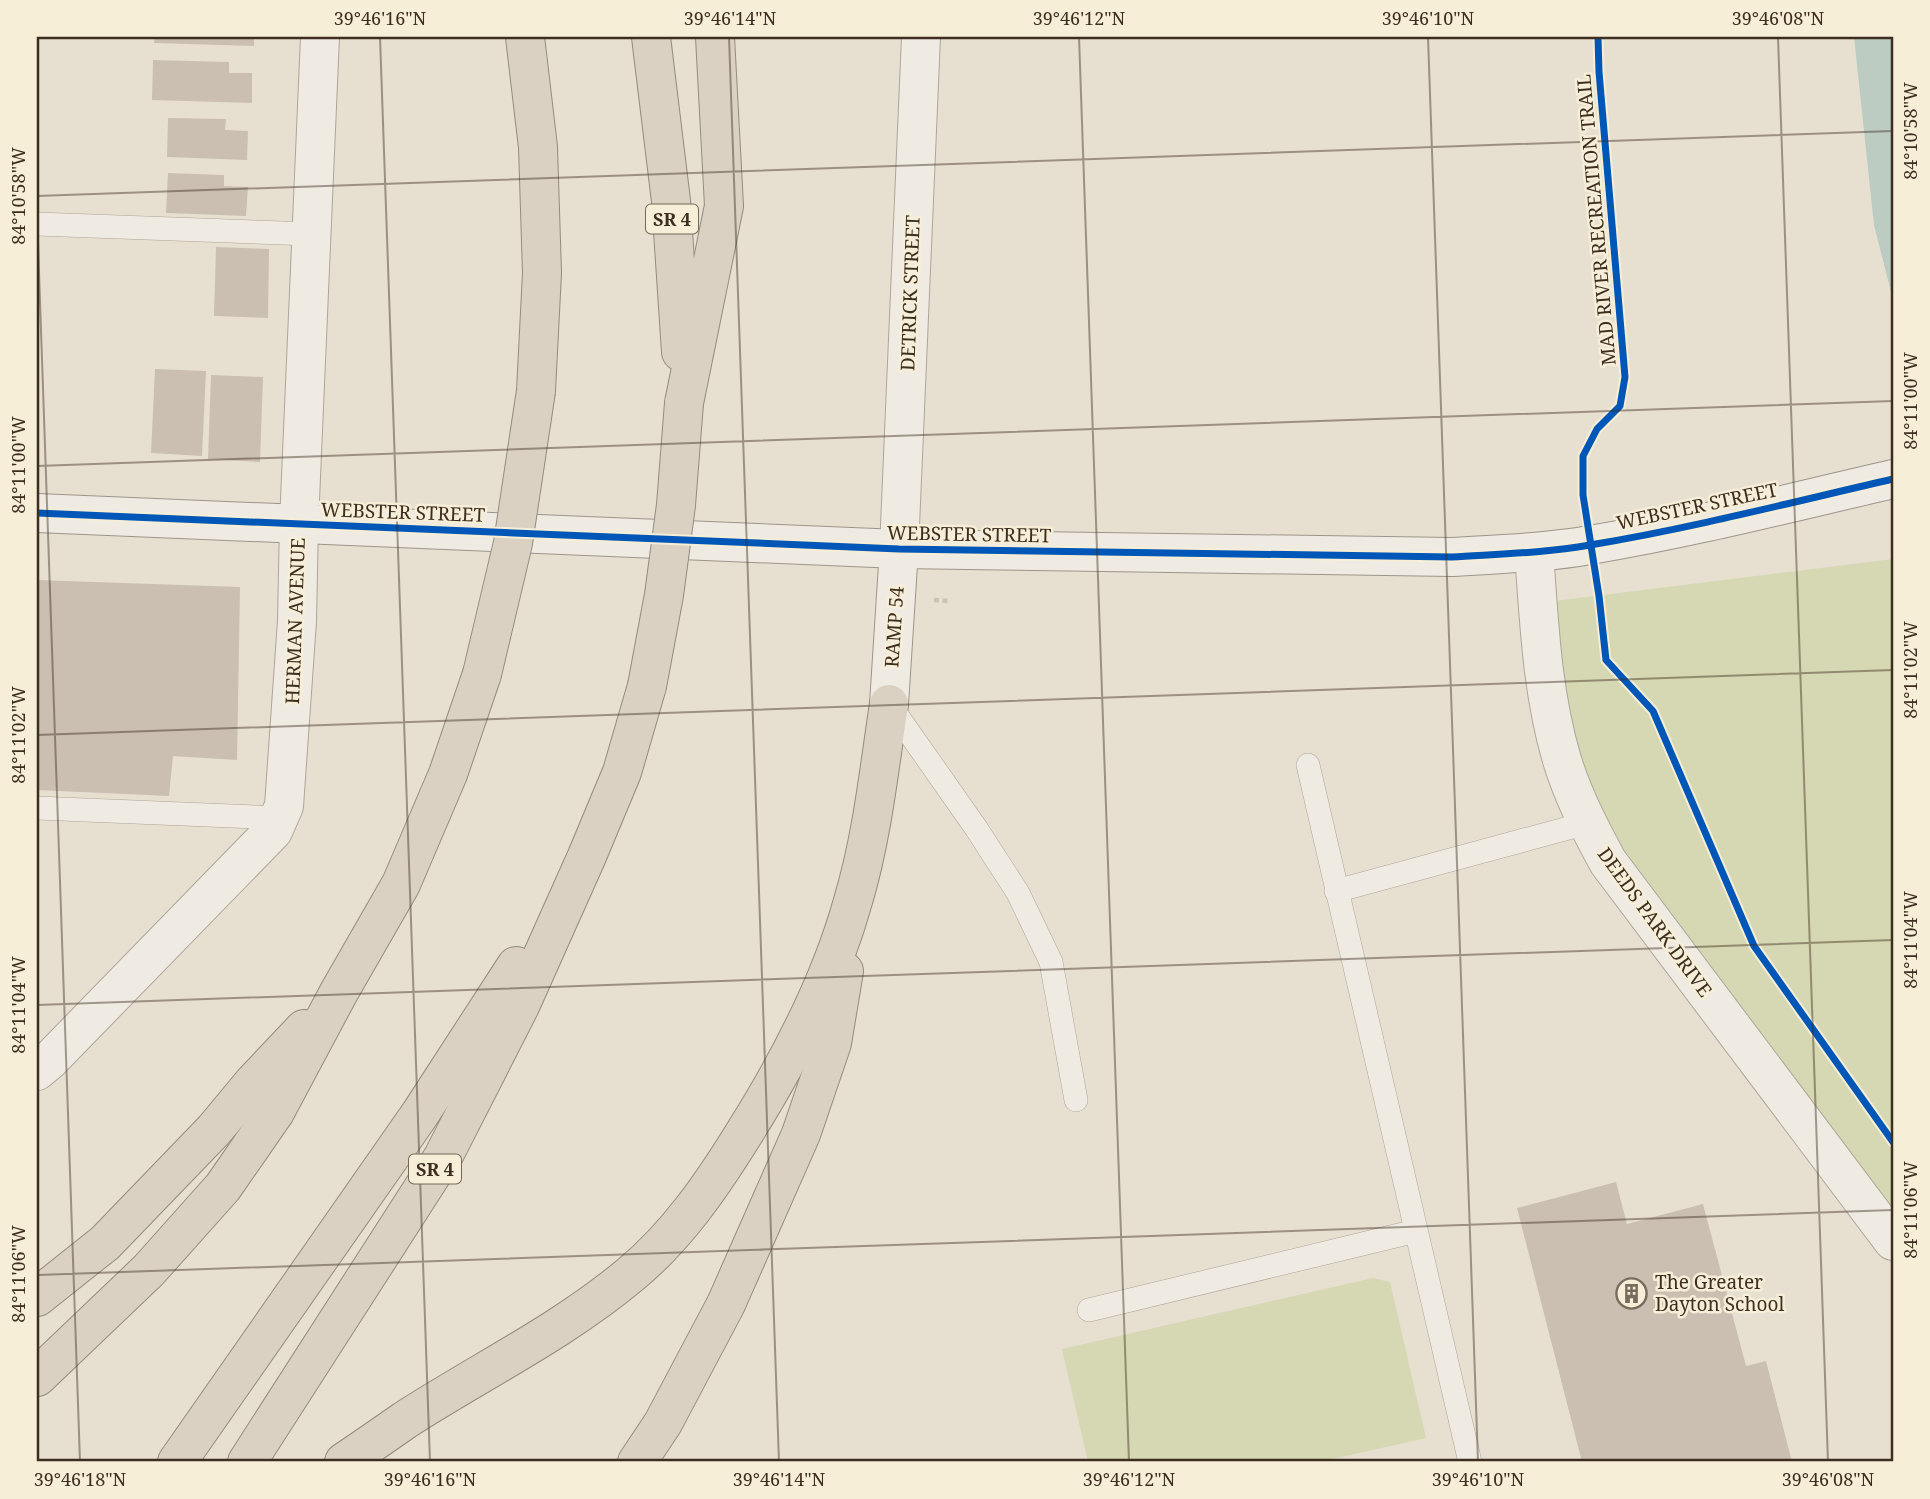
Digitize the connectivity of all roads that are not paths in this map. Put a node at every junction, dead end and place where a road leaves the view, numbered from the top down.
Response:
1 (320, 37) edge
2 (525, 37) edge
3 (651, 37) edge
4 (715, 37) edge
5 (921, 37) edge
6 (37, 224) edge
7 (312, 234) junction
8 (684, 403) junction
9 (1893, 479) edge
10 (37, 513) edge
11 (299, 523) junction
12 (899, 549) junction
13 (1534, 552) junction
14 (889, 704) junction
15 (1308, 765) dead end
16 (37, 808) edge
17 (279, 818) junction
18 (1587, 823) junction
19 (587, 856) junction
20 (1336, 891) junction
21 (854, 900) junction
22 (339, 992) junction
23 (37, 1070) edge
24 (1076, 1100) dead end
25 (1416, 1231) junction
26 (1893, 1241) edge
27 (37, 1297) edge
28 (1089, 1310) dead end
29 (37, 1377) edge
30 (177, 1462) edge
31 (247, 1462) edge
32 (344, 1462) edge
33 (637, 1462) edge
34 (1470, 1462) edge

1 - 7 street, HERMAN AVENUE
2 - 22 highway, bridge
3 - 8 highway, SR 4
4 - 8 highway
5 - 12 street, DETRICK STREET
6 - 7 lane
7 - 11 street, HERMAN AVENUE
8 - 19 highway, SR 4, bridge
9 - 13 street, WEBSTER STREET
10 - 11 street, WEBSTER STREET
11 - 12 street, WEBSTER STREET
11 - 17 street, HERMAN AVENUE
12 - 13 street, WEBSTER STREET
12 - 14 street, RAMP 54
13 - 18 street, DEEDS PARK DRIVE
14 - 21 highway
14 - 24 lane
15 - 20 lane
16 - 17 lane
17 - 23 street, HERMAN AVENUE
18 - 20 lane
18 - 26 street, DEEDS PARK DRIVE
19 - 30 highway
19 - 31 highway, SR 4
20 - 25 lane
21 - 32 highway
21 - 33 highway
22 - 27 highway
22 - 29 highway
25 - 28 lane
25 - 34 lane

